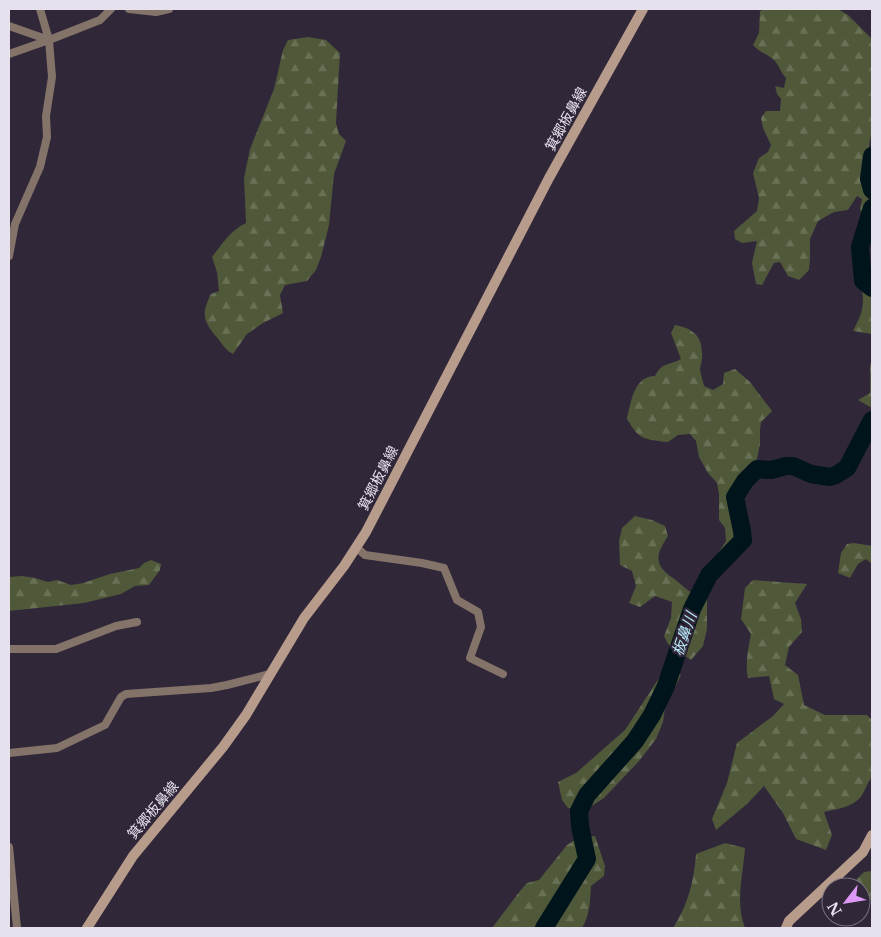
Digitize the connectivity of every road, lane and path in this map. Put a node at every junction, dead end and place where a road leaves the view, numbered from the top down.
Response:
1 (40, 9) edge
2 (111, 9) edge
3 (129, 9) edge
4 (169, 9) edge
5 (643, 9) edge
6 (9, 26) edge
7 (48, 40) junction
8 (9, 54) edge
9 (9, 256) edge
10 (356, 547) junction
11 (137, 622) dead end
12 (9, 649) edge
13 (270, 674) junction
14 (503, 674) dead end
15 (9, 753) edge
16 (872, 835) edge
17 (9, 847) edge
18 (18, 928) edge
19 (87, 928) edge
20 (786, 928) edge

1 - 7 street
2 - 7 street
3 - 4 street
5 - 10 main road, 箕郷板鼻線
6 - 7 street
7 - 8 street
7 - 9 street
10 - 13 main road, 箕郷板鼻線
10 - 14 street
11 - 12 street
13 - 15 street
13 - 19 main road, 箕郷板鼻線
16 - 20 main road
17 - 18 street

